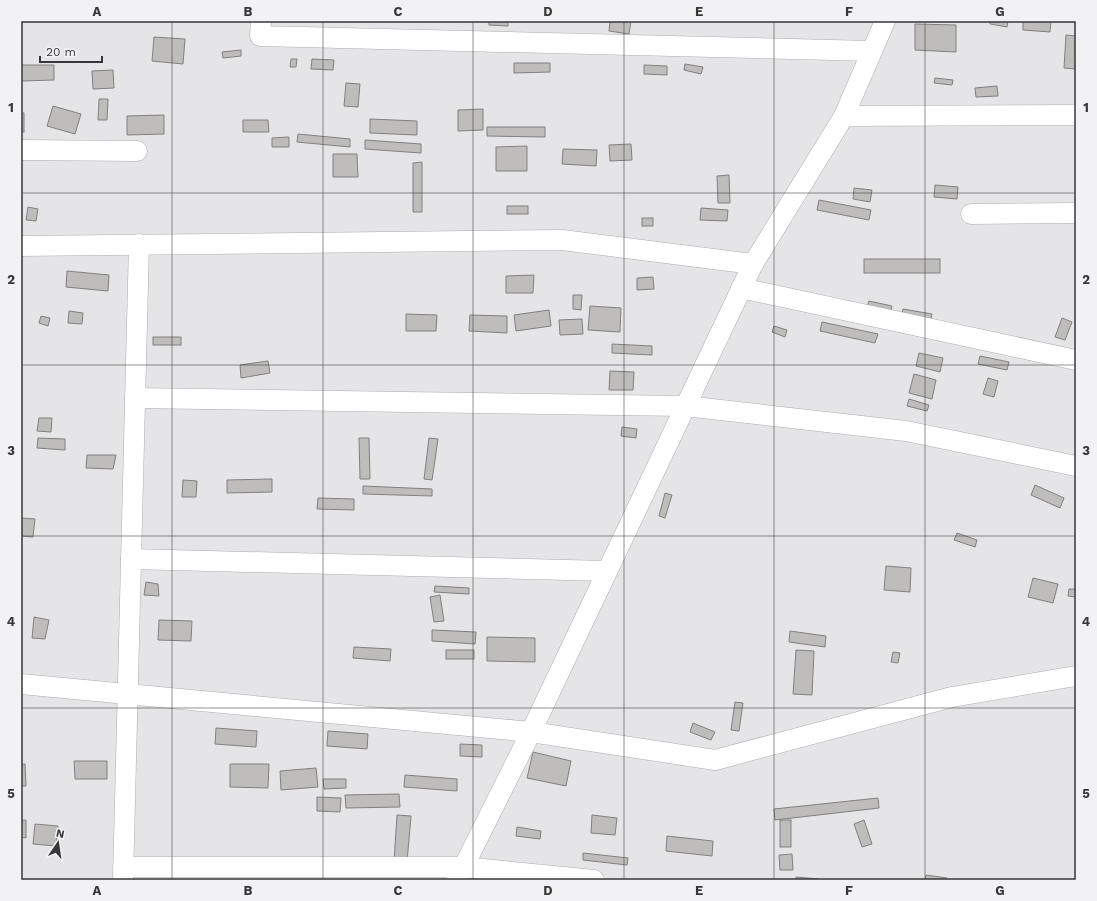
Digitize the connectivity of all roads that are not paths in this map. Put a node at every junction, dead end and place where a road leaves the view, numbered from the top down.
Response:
1 (261, 21) edge
2 (885, 21) edge
3 (872, 51) junction
4 (1076, 115) edge
5 (844, 116) junction
6 (21, 150) edge
7 (137, 151) dead end
8 (1076, 213) edge
9 (971, 214) dead end
10 (139, 244) junction
11 (21, 246) edge
12 (753, 264) junction
13 (741, 288) junction
14 (1076, 360) edge
15 (135, 398) junction
16 (685, 406) junction
17 (1076, 466) edge
18 (131, 560) junction
19 (607, 571) junction
20 (1076, 676) edge
21 (21, 684) edge
22 (128, 694) junction
23 (531, 732) junction
24 (123, 873) edge
25 (460, 873) edge
26 (594, 880) edge

1 - 3 street
2 - 3 street
3 - 5 street
4 - 5 street
5 - 12 street
6 - 7 street
8 - 9 street
10 - 11 street
10 - 12 street
10 - 15 street
12 - 13 street
13 - 14 street
13 - 16 street
15 - 16 street
15 - 18 street
16 - 17 street
16 - 19 street
18 - 19 street
18 - 22 street
19 - 23 street
20 - 23 street
21 - 22 street
22 - 23 street
22 - 24 street
23 - 25 street
24 - 25 street
25 - 26 street

